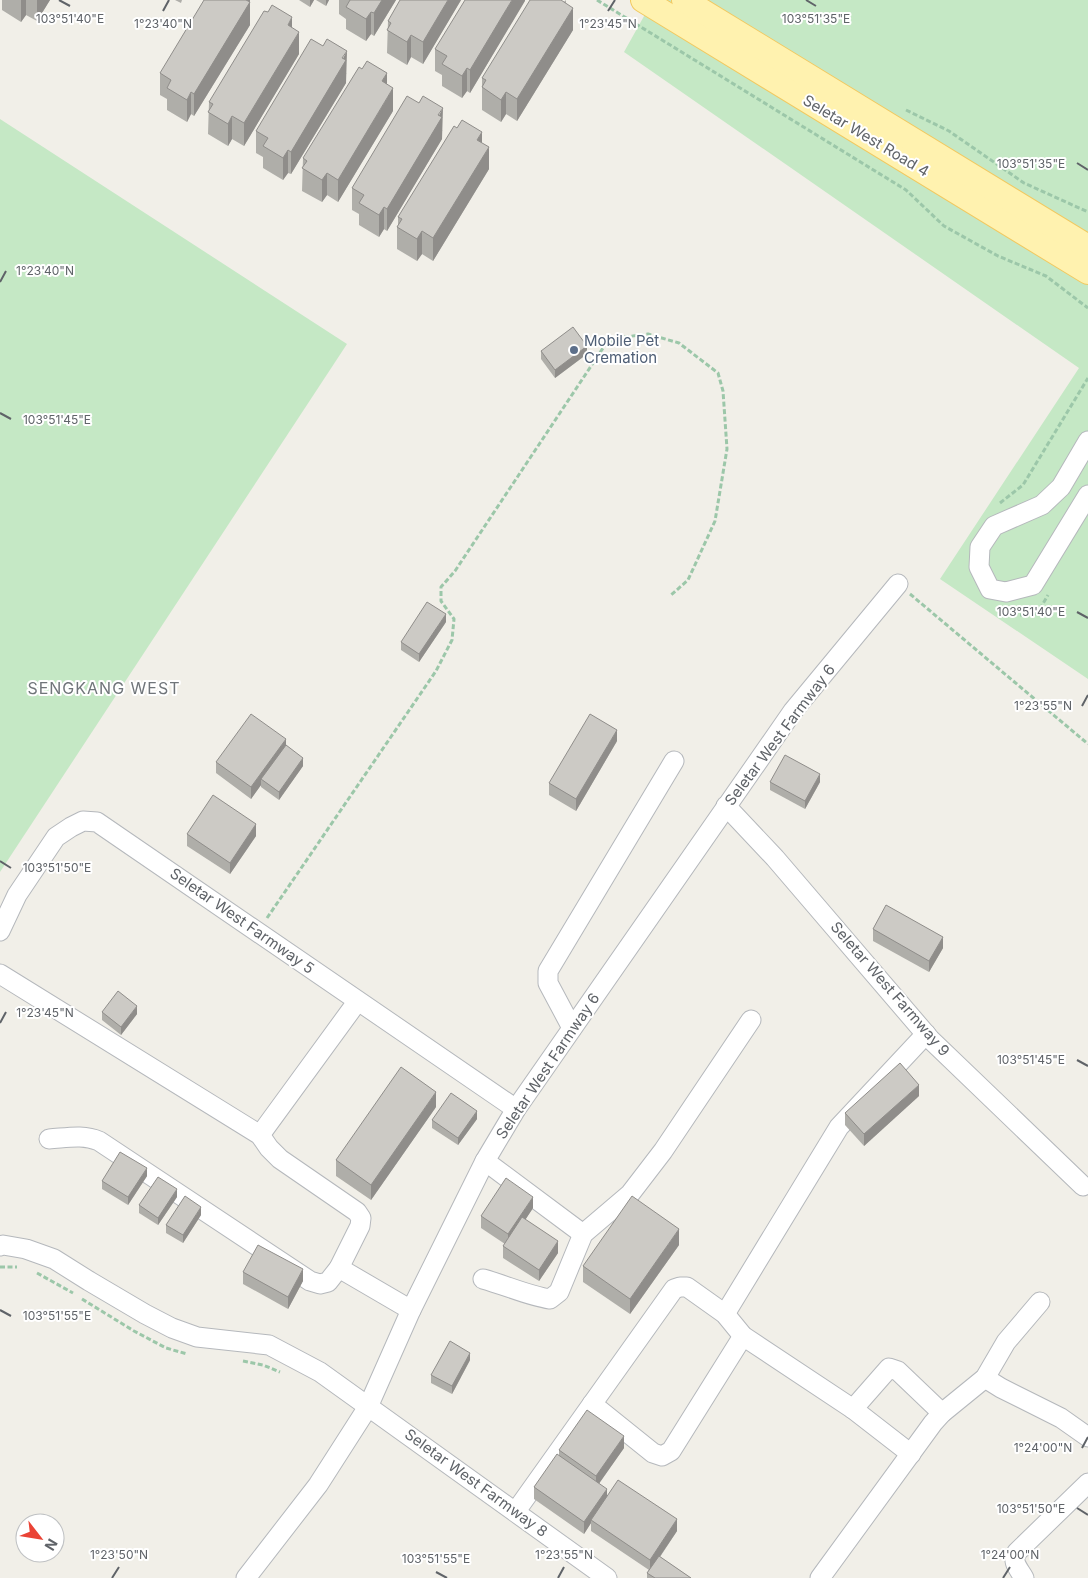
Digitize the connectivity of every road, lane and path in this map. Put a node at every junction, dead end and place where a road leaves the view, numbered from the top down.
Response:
1 (597, 0) edge
2 (643, 0) edge
3 (684, 0) edge
4 (899, 107) dead end
5 (1088, 212) edge
6 (1088, 247) edge
7 (1088, 272) edge
8 (1088, 308) edge
9 (1088, 378) edge
10 (1088, 441) edge
11 (1088, 496) edge
12 (996, 506) dead end
13 (898, 584) joint
14 (1052, 588) dead end
15 (670, 596) dead end
16 (1003, 608) dead end
17 (1088, 744) edge
18 (674, 761) dead end
19 (726, 806) junction
20 (258, 931) junction
21 (0, 932) edge
22 (0, 974) edge
23 (357, 1002) junction
24 (751, 1020) dead end
25 (572, 1028) junction
26 (926, 1034) junction
27 (516, 1109) junction
28 (260, 1135) junction
29 (49, 1139) dead end
30 (486, 1161) junction
31 (1083, 1186) dead end
32 (583, 1234) junction
33 (0, 1246) edge
34 (339, 1268) junction
35 (483, 1279) dead end
36 (1040, 1302) dead end
37 (411, 1310) junction
38 (725, 1314) junction
39 (743, 1336) junction
40 (985, 1378) junction
41 (592, 1404) junction
42 (368, 1407) junction
43 (853, 1409) junction
44 (942, 1413) junction
45 (1088, 1437) edge
46 (910, 1454) junction
47 (1088, 1483) edge
48 (516, 1511) junction
49 (246, 1578) edge
50 (607, 1578) edge
51 (820, 1578) edge
52 (1024, 1578) edge

1 - 8 path
2 - 7 main road, Seletar West Road 4
3 - 6 main road, Seletar West Road 4
4 - 5 path
9 - 12 path
10 - 11 street
13 - 17 path
13 - 19 street, Seletar West Farmway 6
14 - 16 path
15 - 20 path
18 - 25 street
19 - 25 street, Seletar West Farmway 6
19 - 26 street, Seletar West Farmway 9
20 - 21 street, Seletar West Farmway 5
20 - 23 street, Seletar West Farmway 5
22 - 28 street
23 - 27 street, Seletar West Farmway 5
23 - 28 street
24 - 32 street
25 - 27 street, Seletar West Farmway 6
26 - 31 street, Seletar West Farmway 9
26 - 38 street
27 - 30 street, Seletar West Farmway 6
28 - 34 street
29 - 34 street
30 - 32 street
30 - 37 street, Seletar West Farmway 6
32 - 35 street
33 - 42 street, Seletar West Farmway 8
34 - 37 street
36 - 40 street
37 - 42 street, Seletar West Farmway 6
38 - 39 street
38 - 41 street
39 - 41 street
39 - 43 street
40 - 44 street
40 - 45 street
41 - 48 street
42 - 48 street, Seletar West Farmway 8
42 - 49 street, Seletar West Farmway 6
43 - 44 street
43 - 46 street
44 - 46 street
46 - 51 street
47 - 52 street
48 - 50 street, Seletar West Farmway 8

